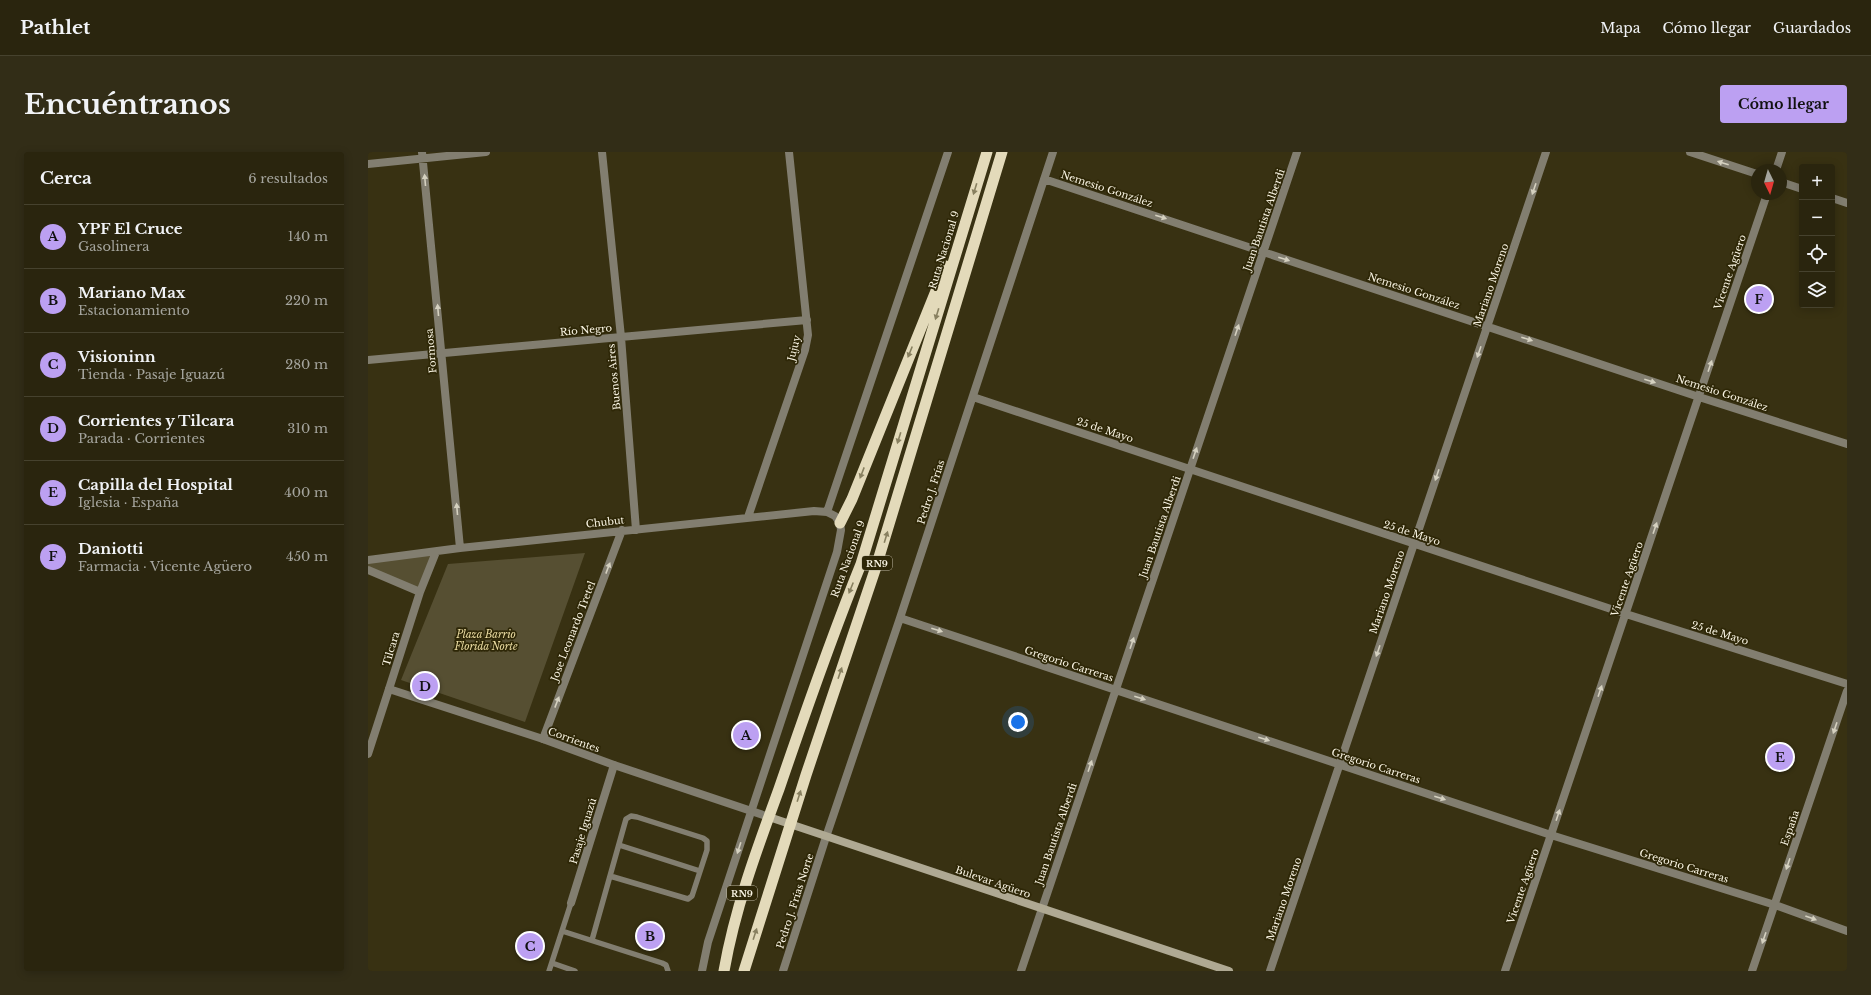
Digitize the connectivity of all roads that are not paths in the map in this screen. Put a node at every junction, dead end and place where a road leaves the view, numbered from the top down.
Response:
1 (486, 152) edge
2 (602, 152) edge
3 (790, 152) edge
4 (948, 152) edge
5 (987, 152) edge
6 (1002, 152) edge
7 (1053, 152) edge
8 (1297, 152) edge
9 (1546, 152) edge
10 (1690, 152) edge
11 (1782, 152) edge
12 (423, 155) edge
13 (368, 164) edge
14 (1778, 164) edge
15 (1751, 172) edge
16 (1044, 178) junction
17 (1787, 184) edge
18 (1799, 188) edge
19 (1835, 199) edge
20 (1765, 200) edge
21 (1847, 203) edge
22 (964, 226) junction
23 (1264, 252) junction
24 (807, 320) junction
25 (1488, 326) junction
26 (621, 337) junction
27 (442, 354) junction
28 (368, 360) edge
29 (973, 397) junction
30 (1699, 397) junction
31 (1847, 444) edge
32 (1190, 469) junction
33 (827, 512) junction
34 (748, 517) junction
35 (840, 523) junction
36 (622, 530) junction
37 (636, 530) junction
38 (1414, 544) junction
39 (460, 548) junction
40 (436, 552) junction
41 (368, 560) edge
42 (368, 570) edge
43 (420, 592) junction
44 (1626, 614) junction
45 (900, 618) junction
46 (1847, 684) edge
47 (389, 688) junction
48 (1116, 690) junction
49 (1847, 691) edge
50 (543, 739) junction
51 (368, 754) edge
52 (614, 765) junction
53 (1340, 765) junction
54 (751, 810) junction
55 (769, 817) junction
56 (790, 824) junction
57 (1551, 835) junction
58 (826, 837) junction
59 (619, 845) junction
60 (700, 871) junction
61 (610, 876) junction
62 (571, 902) joint
63 (1775, 905) junction
64 (1042, 909) junction
65 (562, 931) junction
66 (1847, 931) edge
67 (592, 940) junction
68 (552, 963) junction
69 (549, 971) edge
70 (576, 971) edge
71 (668, 971) edge
72 (702, 971) edge
73 (724, 971) edge
74 (744, 971) edge
75 (783, 971) edge
76 (1021, 971) edge
77 (1229, 971) edge
78 (1270, 971) edge
79 (1505, 971) edge
80 (1752, 971) edge

1 - 12 street
2 - 26 street, Buenos Aires
3 - 24 street, Jujuy
4 - 33 street
5 -> 22 highway, Ruta Nacional 9 / RN9
56 -> 6 highway, RN9
7 - 16 street, Pedro J. Frías
8 - 23 street, Juan Bautista Alberdi
9 -> 25 street, Mariano Moreno
15 -> 10 street
11 - 14 street
12 - 13 street
27 -> 12 street, Formosa
16 -> 23 street, Nemesio González
16 - 29 street, Pedro J. Frías
17 - 18 street
19 - 21 street
30 -> 20 street, Vicente Agüero
22 -> 35 highway
22 -> 55 highway, Ruta Nacional 9 / RN9
23 -> 25 street, Nemesio González
32 -> 23 street, Juan Bautista Alberdi
24 - 26 street, Río Negro
24 - 34 street, Jujuy
25 -> 30 street, Nemesio González
25 -> 38 street, Mariano Moreno
26 - 27 street, Río Negro
26 - 37 street, Buenos Aires
27 - 28 street, Río Negro
39 -> 27 street, Formosa
29 - 32 street, 25 de Mayo
29 - 45 street, Pedro J. Frías
30 - 31 street, Nemesio González
44 -> 30 street, Vicente Agüero
32 - 38 street, 25 de Mayo
48 -> 32 street, Juan Bautista Alberdi
33 - 34 street, Chubut
33 - 35 street
34 - 37 street, Chubut
35 - 54 street
36 - 37 street, Chubut
36 - 39 street, Chubut
50 -> 36 street, Jose Leonardo Tretel
38 - 44 street, 25 de Mayo
38 -> 53 street, Mariano Moreno
39 - 40 street, Chubut
40 - 41 street, Chubut
40 - 43 street, Tilcara
42 - 43 street
43 - 47 street, Tilcara
44 - 46 street, 25 de Mayo
57 -> 44 street, Vicente Agüero
45 -> 48 street, Gregorio Carreras
45 - 58 street, Pedro J. Frías
47 - 50 street, Corrientes
47 - 51 street, Tilcara
48 -> 53 street, Gregorio Carreras
64 -> 48 street, Juan Bautista Alberdi
49 -> 63 street, España
50 - 52 street, Corrientes
52 - 54 street, Corrientes
52 - 62 street, Pasaje Iguazú
53 -> 57 street, Gregorio Carreras
53 - 78 street, Mariano Moreno
54 - 55 street, Bulevar Agüero
54 -> 72 street
55 - 56 main road, Bulevar Agüero
55 - 73 highway, Ruta Nacional 9 / RN9
56 - 58 main road, Bulevar Agüero
74 -> 56 highway, RN9
57 - 63 street, Gregorio Carreras
57 - 79 street, Vicente Agüero
58 - 64 main road, Bulevar Agüero
58 - 75 street, Pedro J. Frías Norte
59 - 60 lane
59 - 60 lane
59 - 61 lane
60 - 61 lane
61 - 67 lane
62 - 65 lane
63 -> 66 street, Gregorio Carreras
63 -> 80 street, España
64 - 76 street, Juan Bautista Alberdi
64 - 77 main road, Bulevar Agüero
65 - 67 lane
65 - 68 lane
67 - 71 lane
68 - 69 lane
68 - 70 lane

